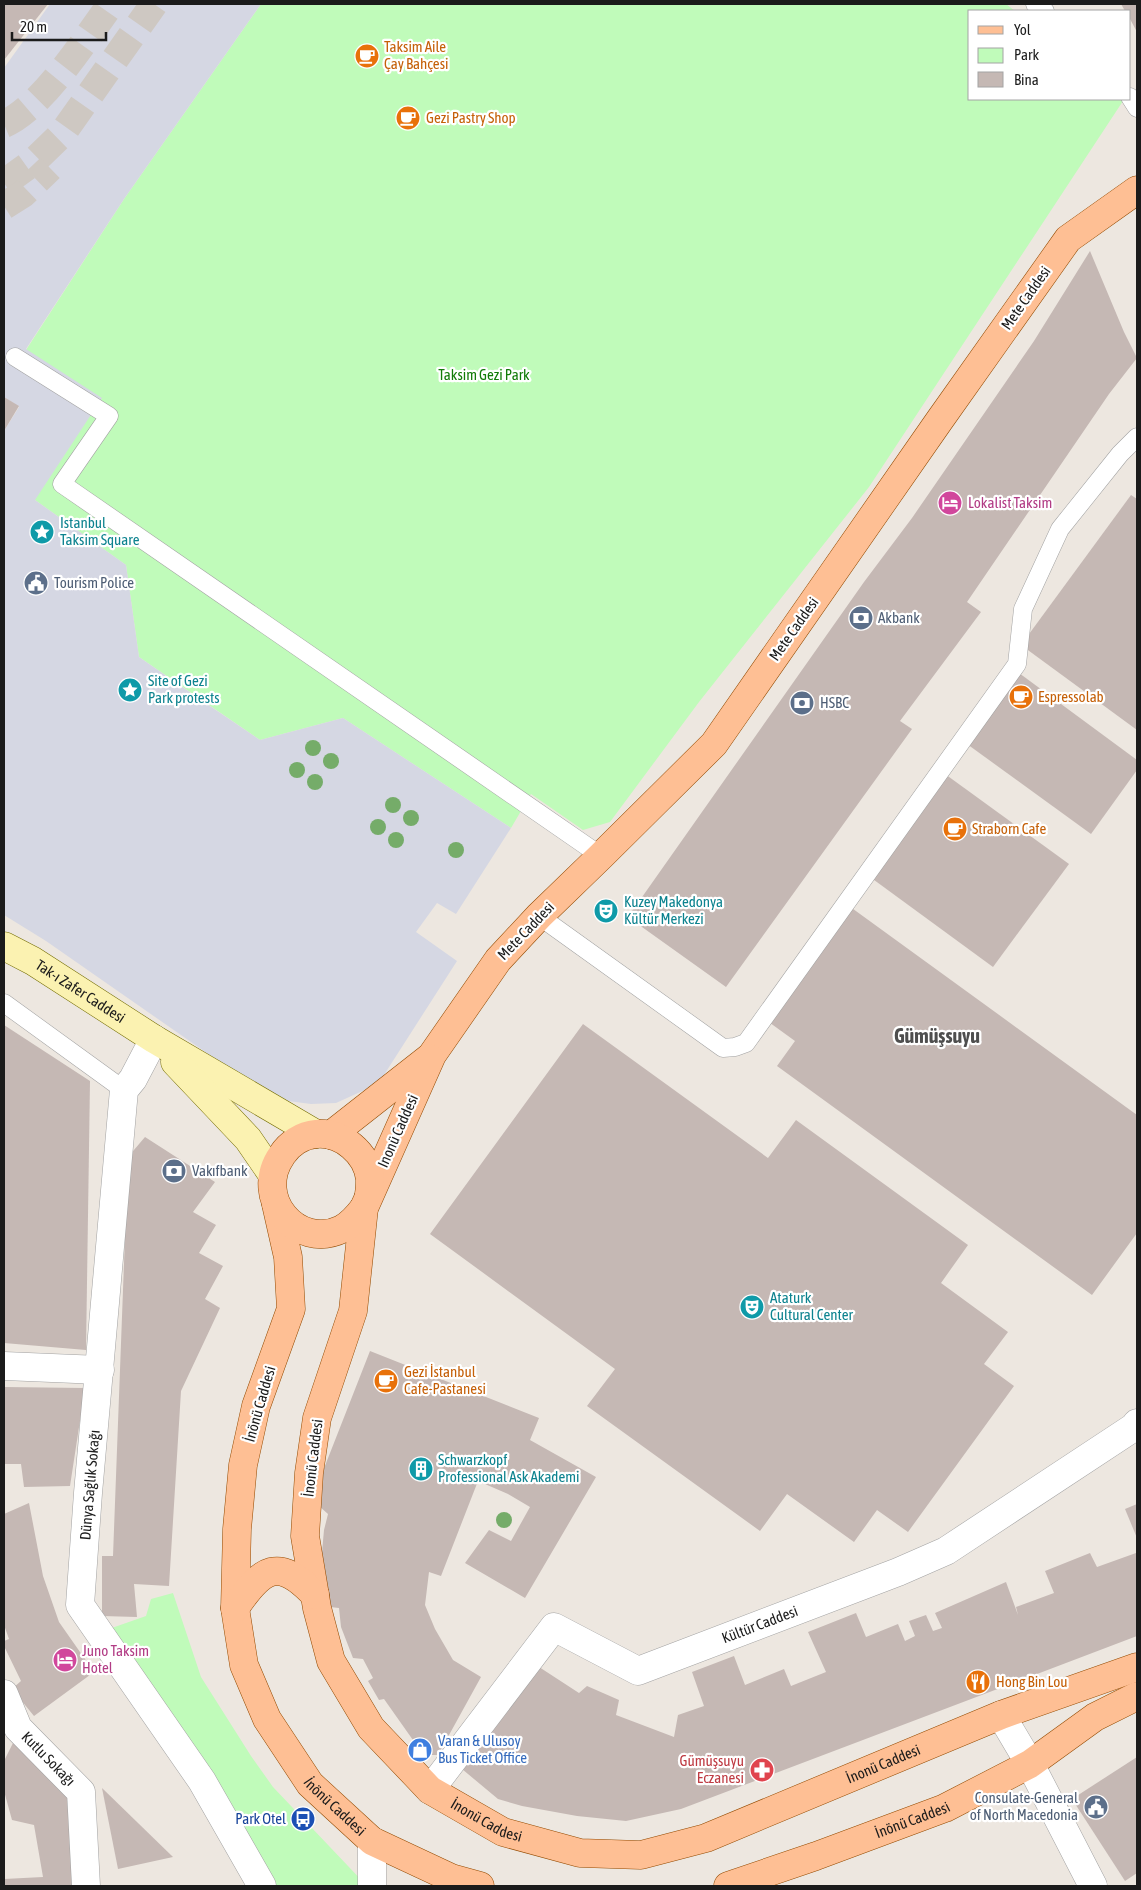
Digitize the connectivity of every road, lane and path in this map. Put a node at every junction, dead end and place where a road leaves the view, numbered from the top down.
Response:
1 (1137, 190) edge
2 (15, 357) dead end
3 (1137, 437) edge
4 (602, 856) junction
5 (539, 916) junction
6 (4, 946) edge
7 (4, 1003) edge
8 (154, 1039) junction
9 (432, 1055) junction
10 (124, 1090) junction
11 (323, 1135) junction
12 (272, 1174) junction
13 (367, 1201) junction
14 (276, 1204) junction
15 (4, 1366) edge
16 (100, 1370) junction
17 (1137, 1423) edge
18 (315, 1596) junction
19 (235, 1608) junction
20 (1137, 1667) edge
21 (4, 1694) edge
22 (1137, 1696) edge
23 (1001, 1715) junction
24 (1030, 1764) junction
25 (430, 1790) junction
26 (372, 1841) junction
27 (86, 1886) edge
28 (262, 1886) edge
29 (372, 1886) edge
30 (480, 1886) edge
31 (728, 1886) edge
32 (1093, 1886) edge

1 - 4 main road, Mete Caddesi
2 - 4 lane
3 - 5 lane
4 - 5 main road, Mete Caddesi
5 - 9 main road, Mete Caddesi
6 - 8 main road, Tak-ı Zafer Caddesi
7 - 10 lane
8 - 10 street, Dünya Sağlık Sokağı
8 - 11 main road
8 - 12 main road
9 - 11 main road
9 - 13 main road, Inonü Caddesi
10 - 16 street, Dünya Sağlık Sokağı
11 - 12 main road
11 - 13 main road
12 - 14 main road
13 - 14 main road
13 - 18 main road, İnonü Caddesi
14 - 19 main road, İnönü Caddesi
15 - 16 street
16 - 28 street, Dünya Sağlık Sokağı
17 - 25 street, Kültür Caddesi
18 - 19 main road
18 - 25 main road, İnonü Caddesi
19 - 26 main road, İnönü Caddesi
20 - 23 main road, İnonü Caddesi
21 - 27 street, Kutlu Sokağı
22 - 24 main road, İnönü Caddesi
23 - 24 street
23 - 25 main road, İnonü Caddesi
24 - 31 main road, İnönü Caddesi
24 - 32 street
26 - 29 street
26 - 30 main road, İnönü Caddesi

